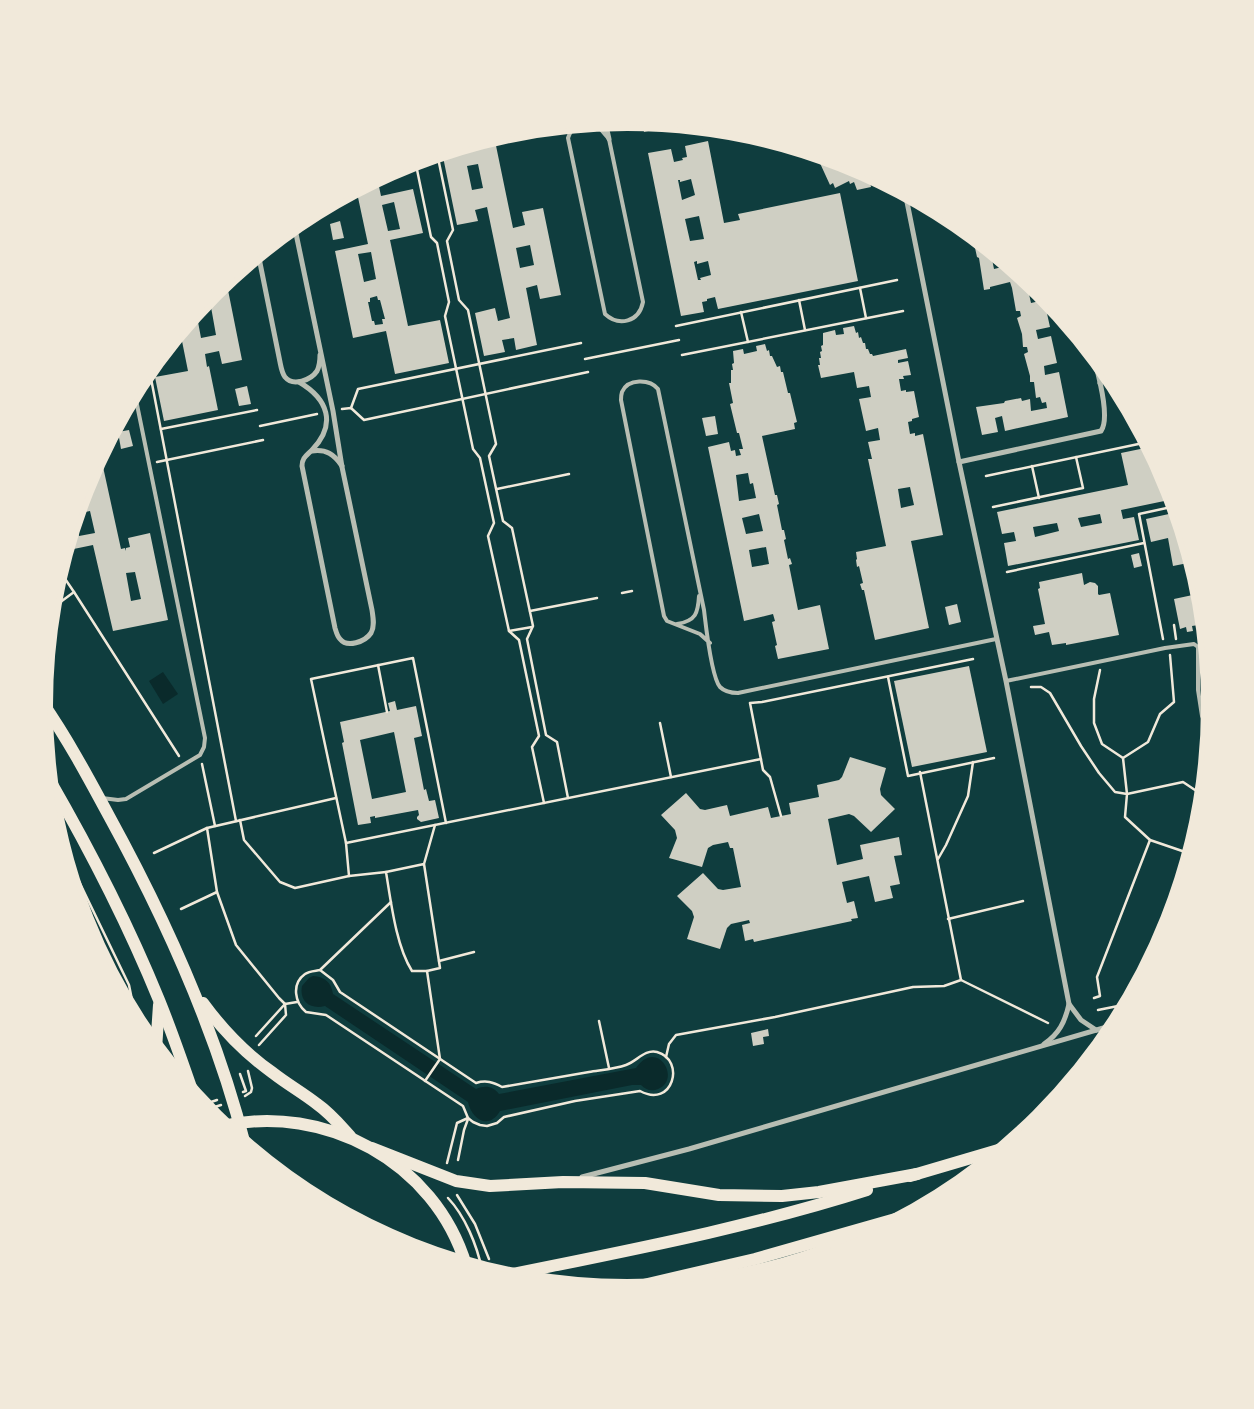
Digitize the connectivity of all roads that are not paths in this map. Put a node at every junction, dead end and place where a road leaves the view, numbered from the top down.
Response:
1 (600, 129) edge
2 (607, 129) edge
3 (570, 131) edge
4 (609, 139) junction
5 (907, 200) edge
6 (296, 233) edge
7 (260, 261) edge
8 (320, 352) junction
9 (1096, 368) edge
10 (1102, 377) edge
11 (299, 382) junction
12 (1099, 384) junction
13 (136, 401) edge
14 (312, 451) junction
15 (959, 462) junction
16 (342, 467) junction
17 (700, 591) junction
18 (673, 624) junction
19 (996, 639) junction
20 (710, 643) junction
21 (1006, 681) junction
22 (50, 714) edge
23 (1204, 720) edge
24 (57, 794) edge
25 (99, 797) junction
26 (196, 993) junction
27 (159, 1000) junction
28 (1069, 1004) junction
29 (1105, 1027) edge
30 (1096, 1030) junction
31 (157, 1039) edge
32 (1039, 1048) junction
33 (188, 1078) edge
34 (239, 1122) junction
35 (231, 1124) edge
36 (242, 1134) edge
37 (352, 1138) junction
38 (372, 1148) junction
39 (989, 1153) edge
40 (917, 1174) junction
41 (564, 1182) junction
42 (878, 1224) edge
43 (464, 1258) edge
44 (524, 1272) edge
45 (664, 1280) edge

1 - 4 lane
2 - 4 street
3 - 4 lane
5 - 15 street
6 - 8 street
7 - 11 street
8 - 11 street
8 - 16 street
9 - 12 street
10 - 12 street
11 - 14 street
12 - 15 street
13 - 25 lane
14 - 16 street
14 - 16 street
15 - 19 street
17 - 18 lane
17 - 18 lane
17 - 20 lane
18 - 20 lane
19 - 20 lane
19 - 21 street
21 - 23 lane
21 - 28 street
22 - 25 main road
24 - 27 main road
25 - 26 main road
26 - 34 main road
26 - 37 main road
27 - 31 main road
27 - 33 main road
28 - 30 street
28 - 32 street
29 - 30 street
30 - 32 street
32 - 41 street
34 - 35 main road
34 - 36 main road
34 - 37 main road
37 - 38 main road
38 - 41 main road
38 - 43 main road
39 - 40 main road
40 - 41 main road
40 - 44 main road
42 - 45 main road

